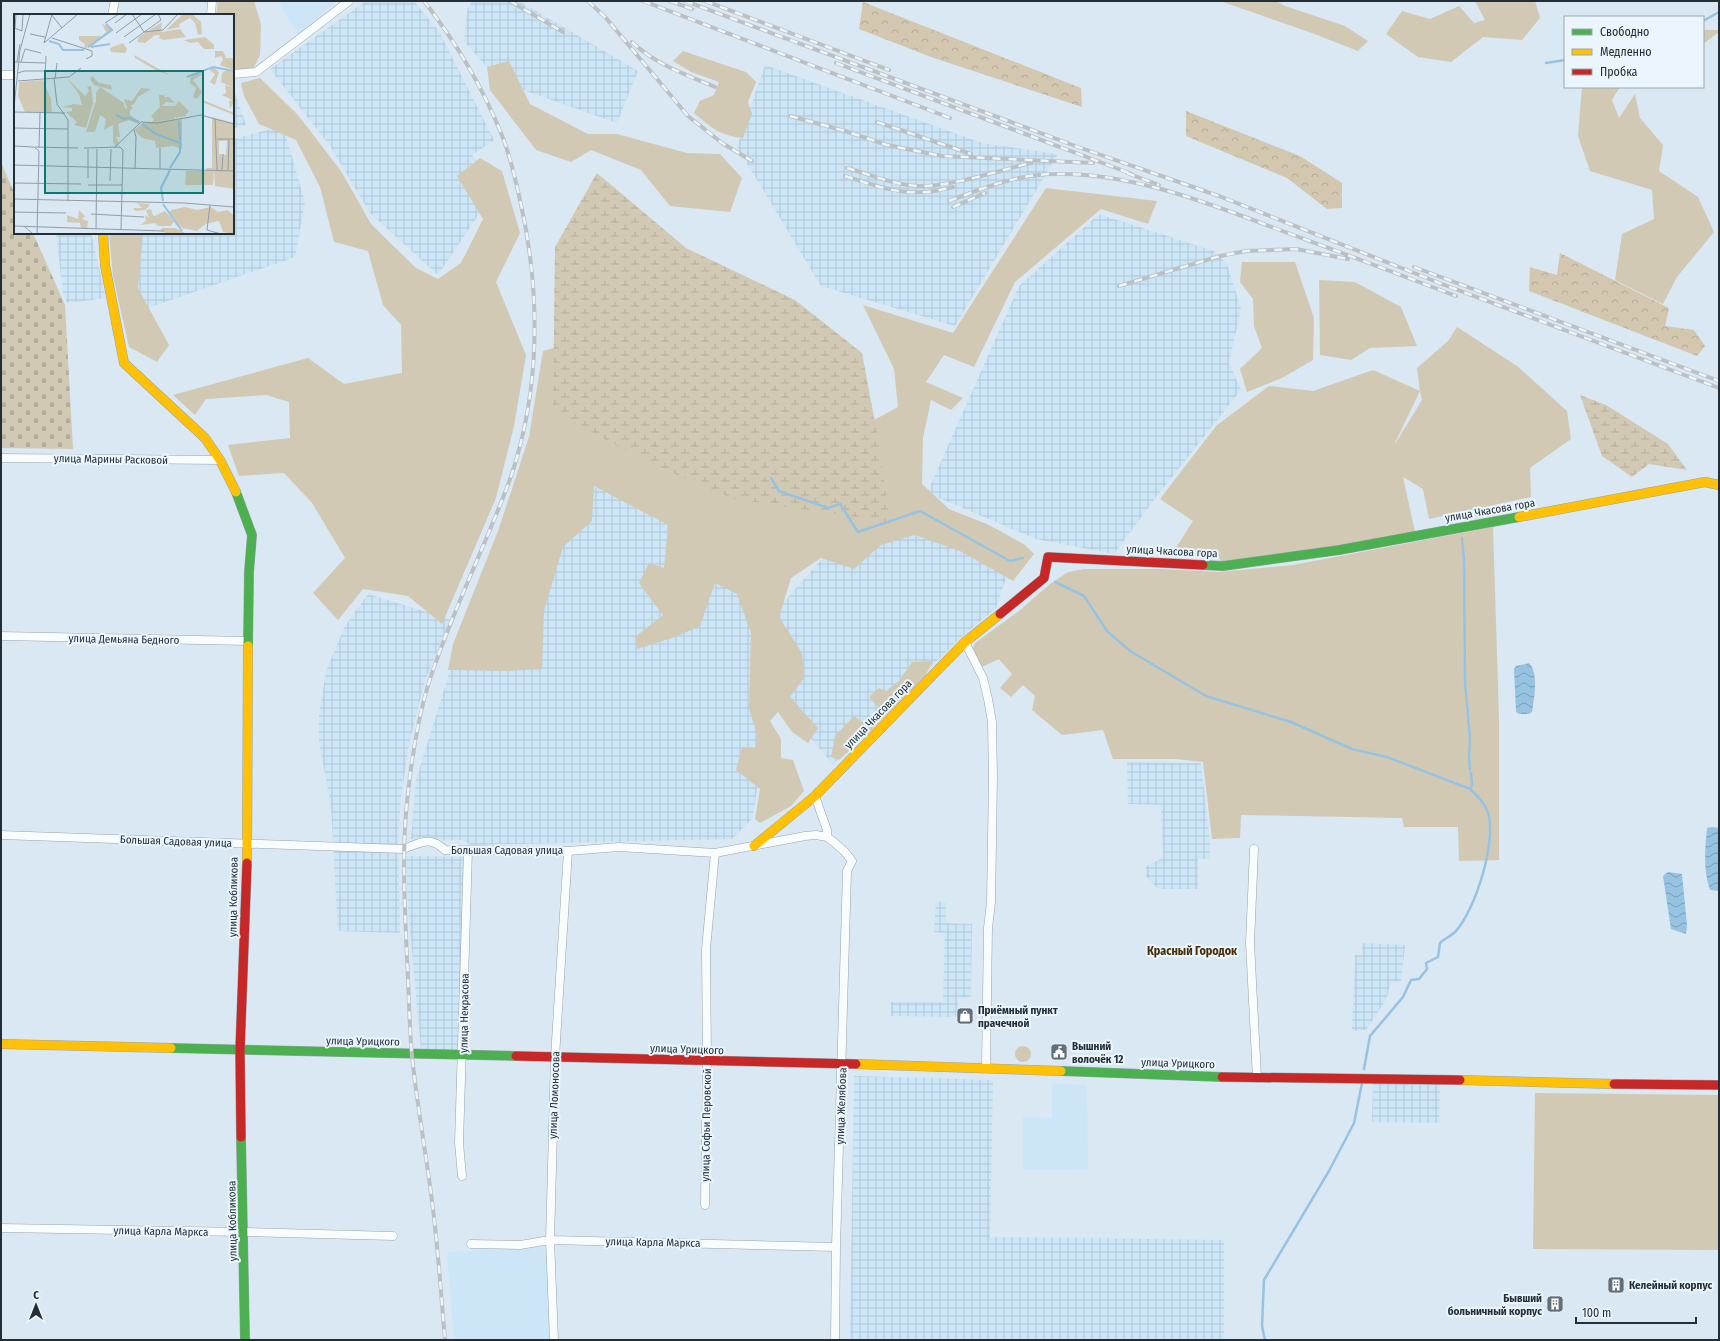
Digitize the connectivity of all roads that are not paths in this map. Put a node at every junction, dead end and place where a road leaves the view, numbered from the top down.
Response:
1 (115, 1) edge
2 (212, 1) edge
3 (349, 1) edge
4 (112, 14) edge
5 (211, 14) edge
6 (234, 74) edge
7 (1, 75) edge
8 (14, 75) edge
9 (103, 234) edge
10 (1, 458) edge
11 (220, 460) junction
12 (1719, 485) edge
13 (1, 636) edge
14 (248, 641) junction
15 (965, 642) junction
16 (815, 796) junction
17 (1, 836) edge
18 (827, 838) junction
19 (247, 843) junction
20 (754, 846) junction
21 (1254, 849) dead end
22 (468, 850) junction
23 (568, 851) junction
24 (715, 853) junction
25 (1, 1044) edge
26 (240, 1050) junction
27 (463, 1054) junction
28 (556, 1056) junction
29 (707, 1062) junction
30 (842, 1064) junction
31 (986, 1068) junction
32 (1257, 1078) junction
33 (1719, 1085) edge
34 (462, 1176) dead end
35 (705, 1205) dead end
36 (1, 1228) edge
37 (244, 1232) junction
38 (393, 1236) dead end
39 (550, 1240) junction
40 (471, 1244) dead end
41 (836, 1247) junction
42 (245, 1340) edge
43 (554, 1340) edge
44 (835, 1340) edge

1 - 4 street
2 - 5 street
3 - 6 street
7 - 8 street
9 - 11 street, улица Кобликова
10 - 11 street, улица Марины Расковой
11 - 14 street, улица Кобликова
12 - 15 street, улица Чкасова гора
13 - 14 street, улица Демьяна Бедного
14 - 19 street, улица Кобликова
15 - 16 street, улица Чкасова гора
15 - 31 street
16 - 18 street
16 - 20 street, улица Чкасова гора
17 - 19 street, Большая Садовая улица
18 - 20 street, Большая Садовая улица
18 - 30 street, улица Желябова
19 - 22 street, Большая Садовая улица
19 - 26 street, улица Кобликова
20 - 24 street, Большая Садовая улица
21 - 32 street
22 - 23 street, Большая Садовая улица
22 - 27 street, улица Некрасова
23 - 24 street, Большая Садовая улица
23 - 28 street, улица Ломоносова
24 - 29 street, улица Софьи Перовской
25 - 26 street, улица Урицкого
26 - 27 street, улица Урицкого
26 - 37 street, улица Кобликова
27 - 28 street, улица Урицкого
27 - 34 street, улица Некрасова
28 - 29 street, улица Урицкого
28 - 39 street, улица Ломоносова
29 - 30 street, улица Урицкого
29 - 35 street, улица Софьи Перовской
30 - 31 street, улица Урицкого
30 - 41 street, улица Желябова
31 - 32 street, улица Урицкого
32 - 33 street, улица Урицкого
36 - 37 street, улица Карла Маркса
37 - 38 street, улица Карла Маркса
37 - 42 street, улица Кобликова
39 - 40 street, улица Карла Маркса
39 - 41 street, улица Карла Маркса
39 - 43 street, улица Ломоносова
41 - 44 street, улица Желябова

